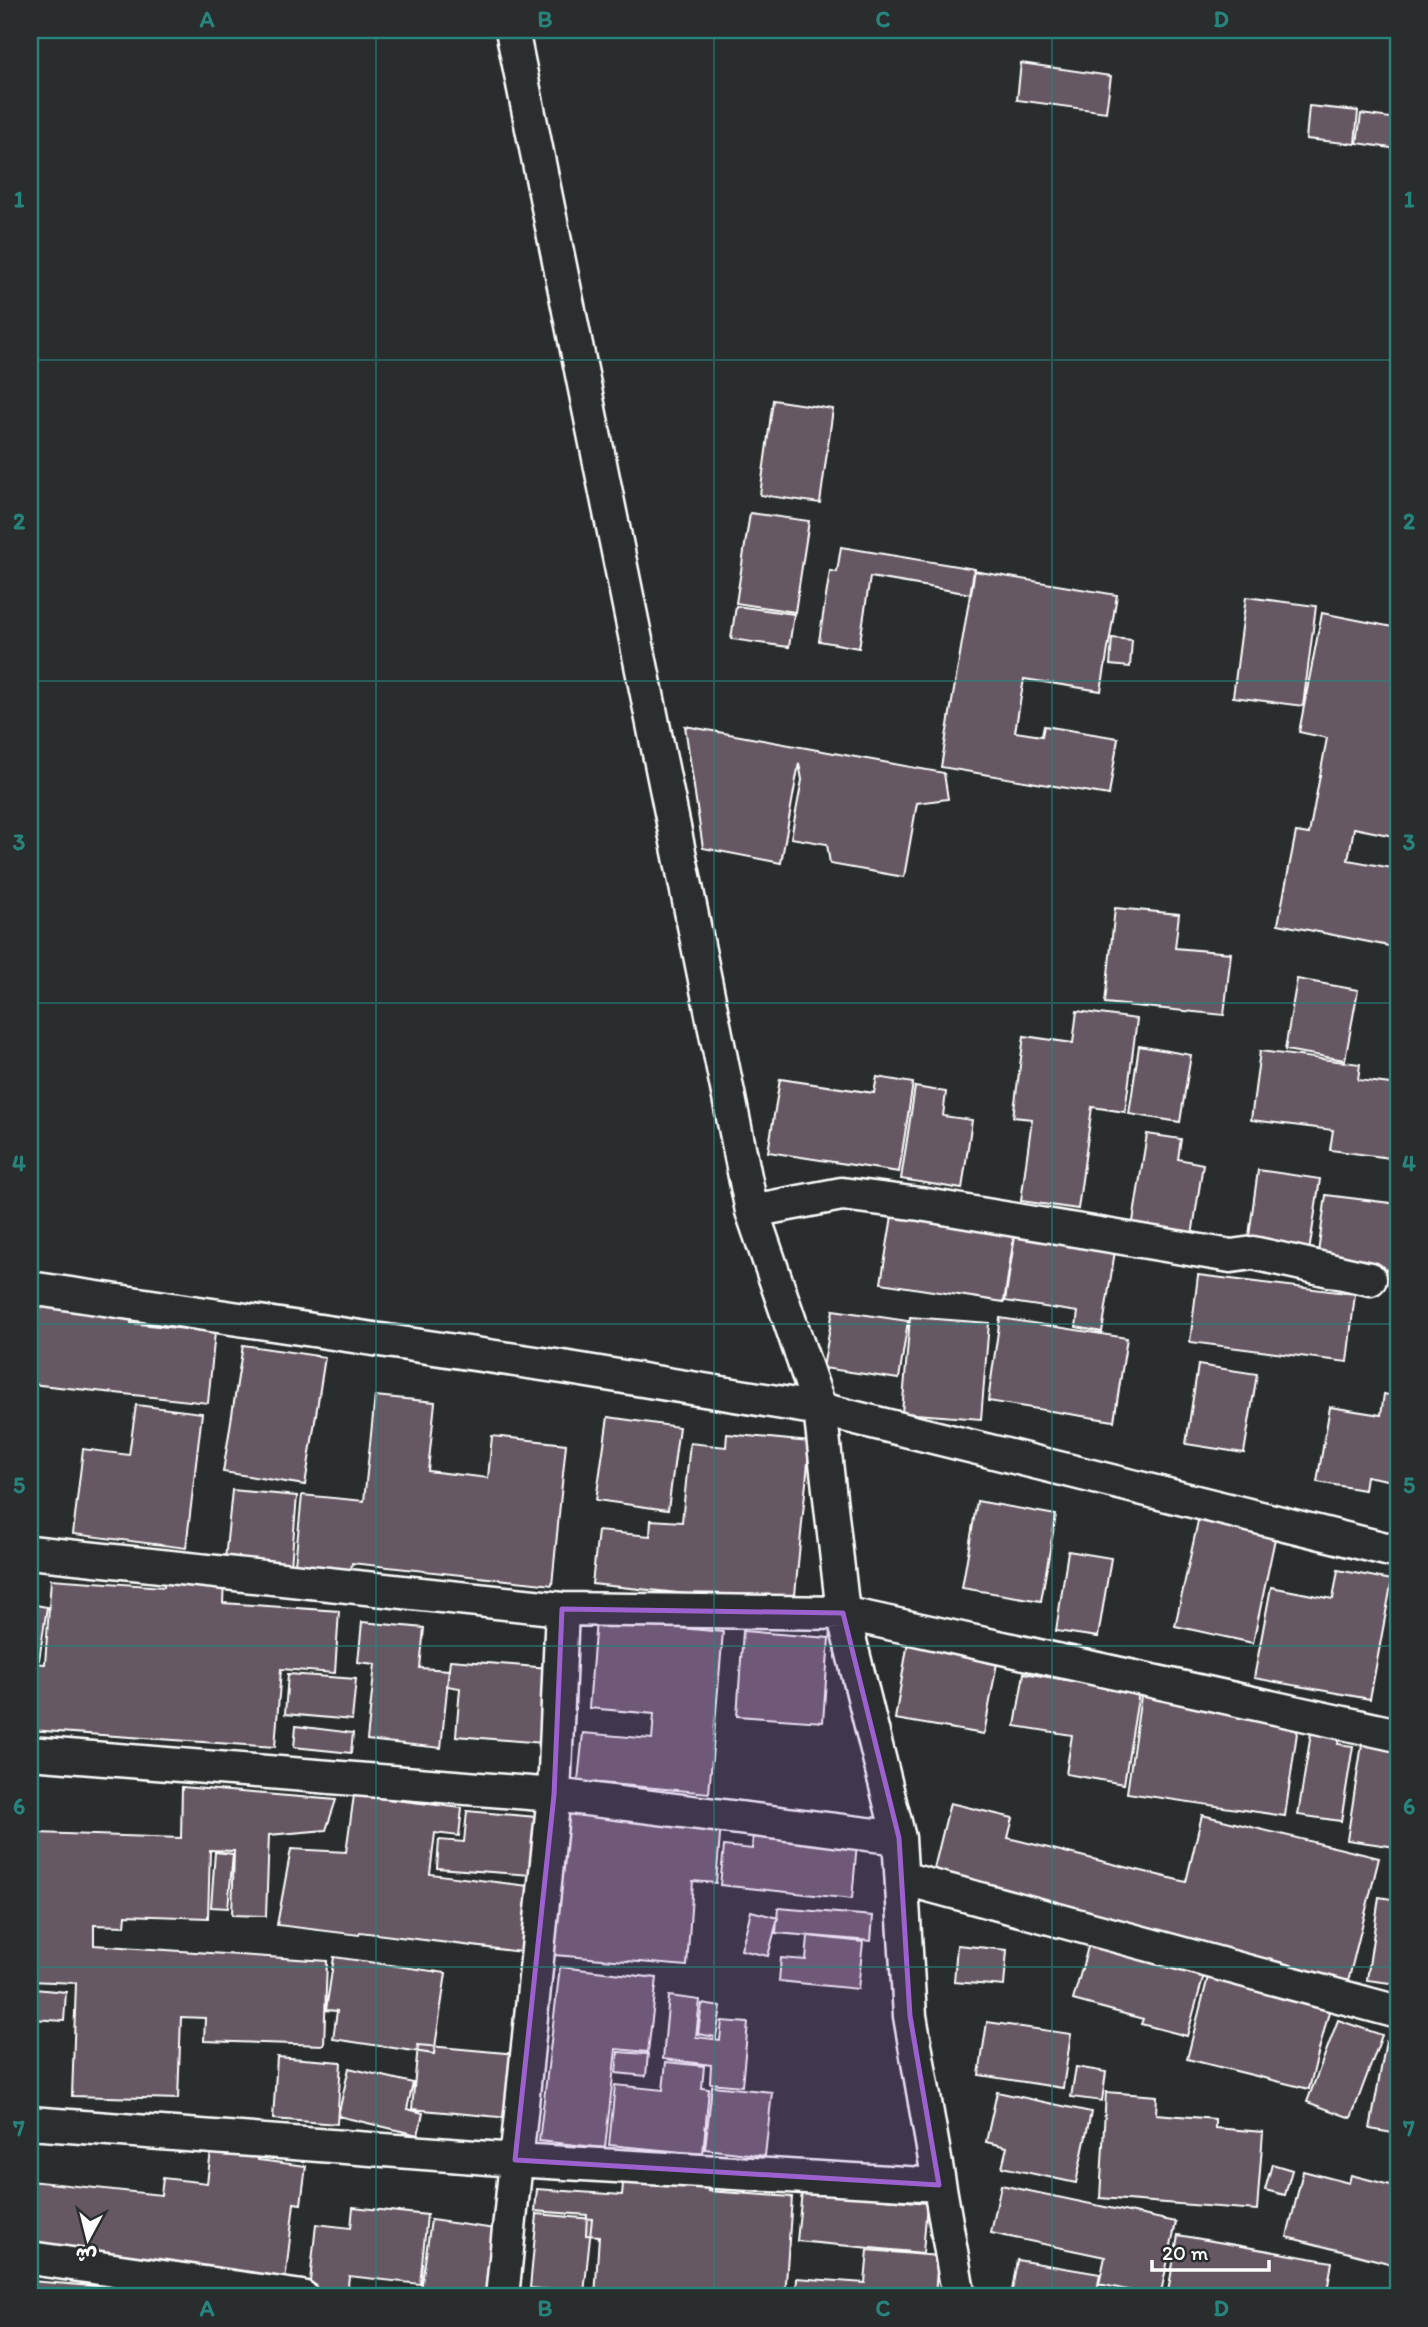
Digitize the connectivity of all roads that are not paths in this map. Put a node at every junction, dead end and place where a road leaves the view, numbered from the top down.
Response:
1 (512, 30) edge
2 (752, 1211) junction
3 (1370, 1279) dead end
4 (30, 1288) edge
5 (820, 1409) junction
6 (30, 1552) edge
7 (1398, 1552) edge
8 (562, 1609) junction
9 (844, 1613) junction
10 (1398, 1735) edge
11 (30, 1753) edge
12 (554, 1795) junction
13 (899, 1838) junction
14 (902, 1878) junction
15 (1398, 2012) edge
16 (30, 2123) edge
17 (515, 2161) junction
18 (939, 2185) junction
19 (30, 2258) edge
20 (302, 2297) edge
21 (502, 2297) edge
22 (959, 2297) edge

1 - 2 street
2 - 3 street
2 - 5 street
4 - 5 street
5 - 7 street
5 - 9 street
6 - 8 street
8 - 9 street
8 - 12 street
9 - 10 street
9 - 13 street
11 - 12 street
12 - 13 street
12 - 17 street
13 - 14 street
14 - 15 street
14 - 18 street
16 - 17 street
17 - 18 street
17 - 21 street
18 - 22 street
19 - 20 street

